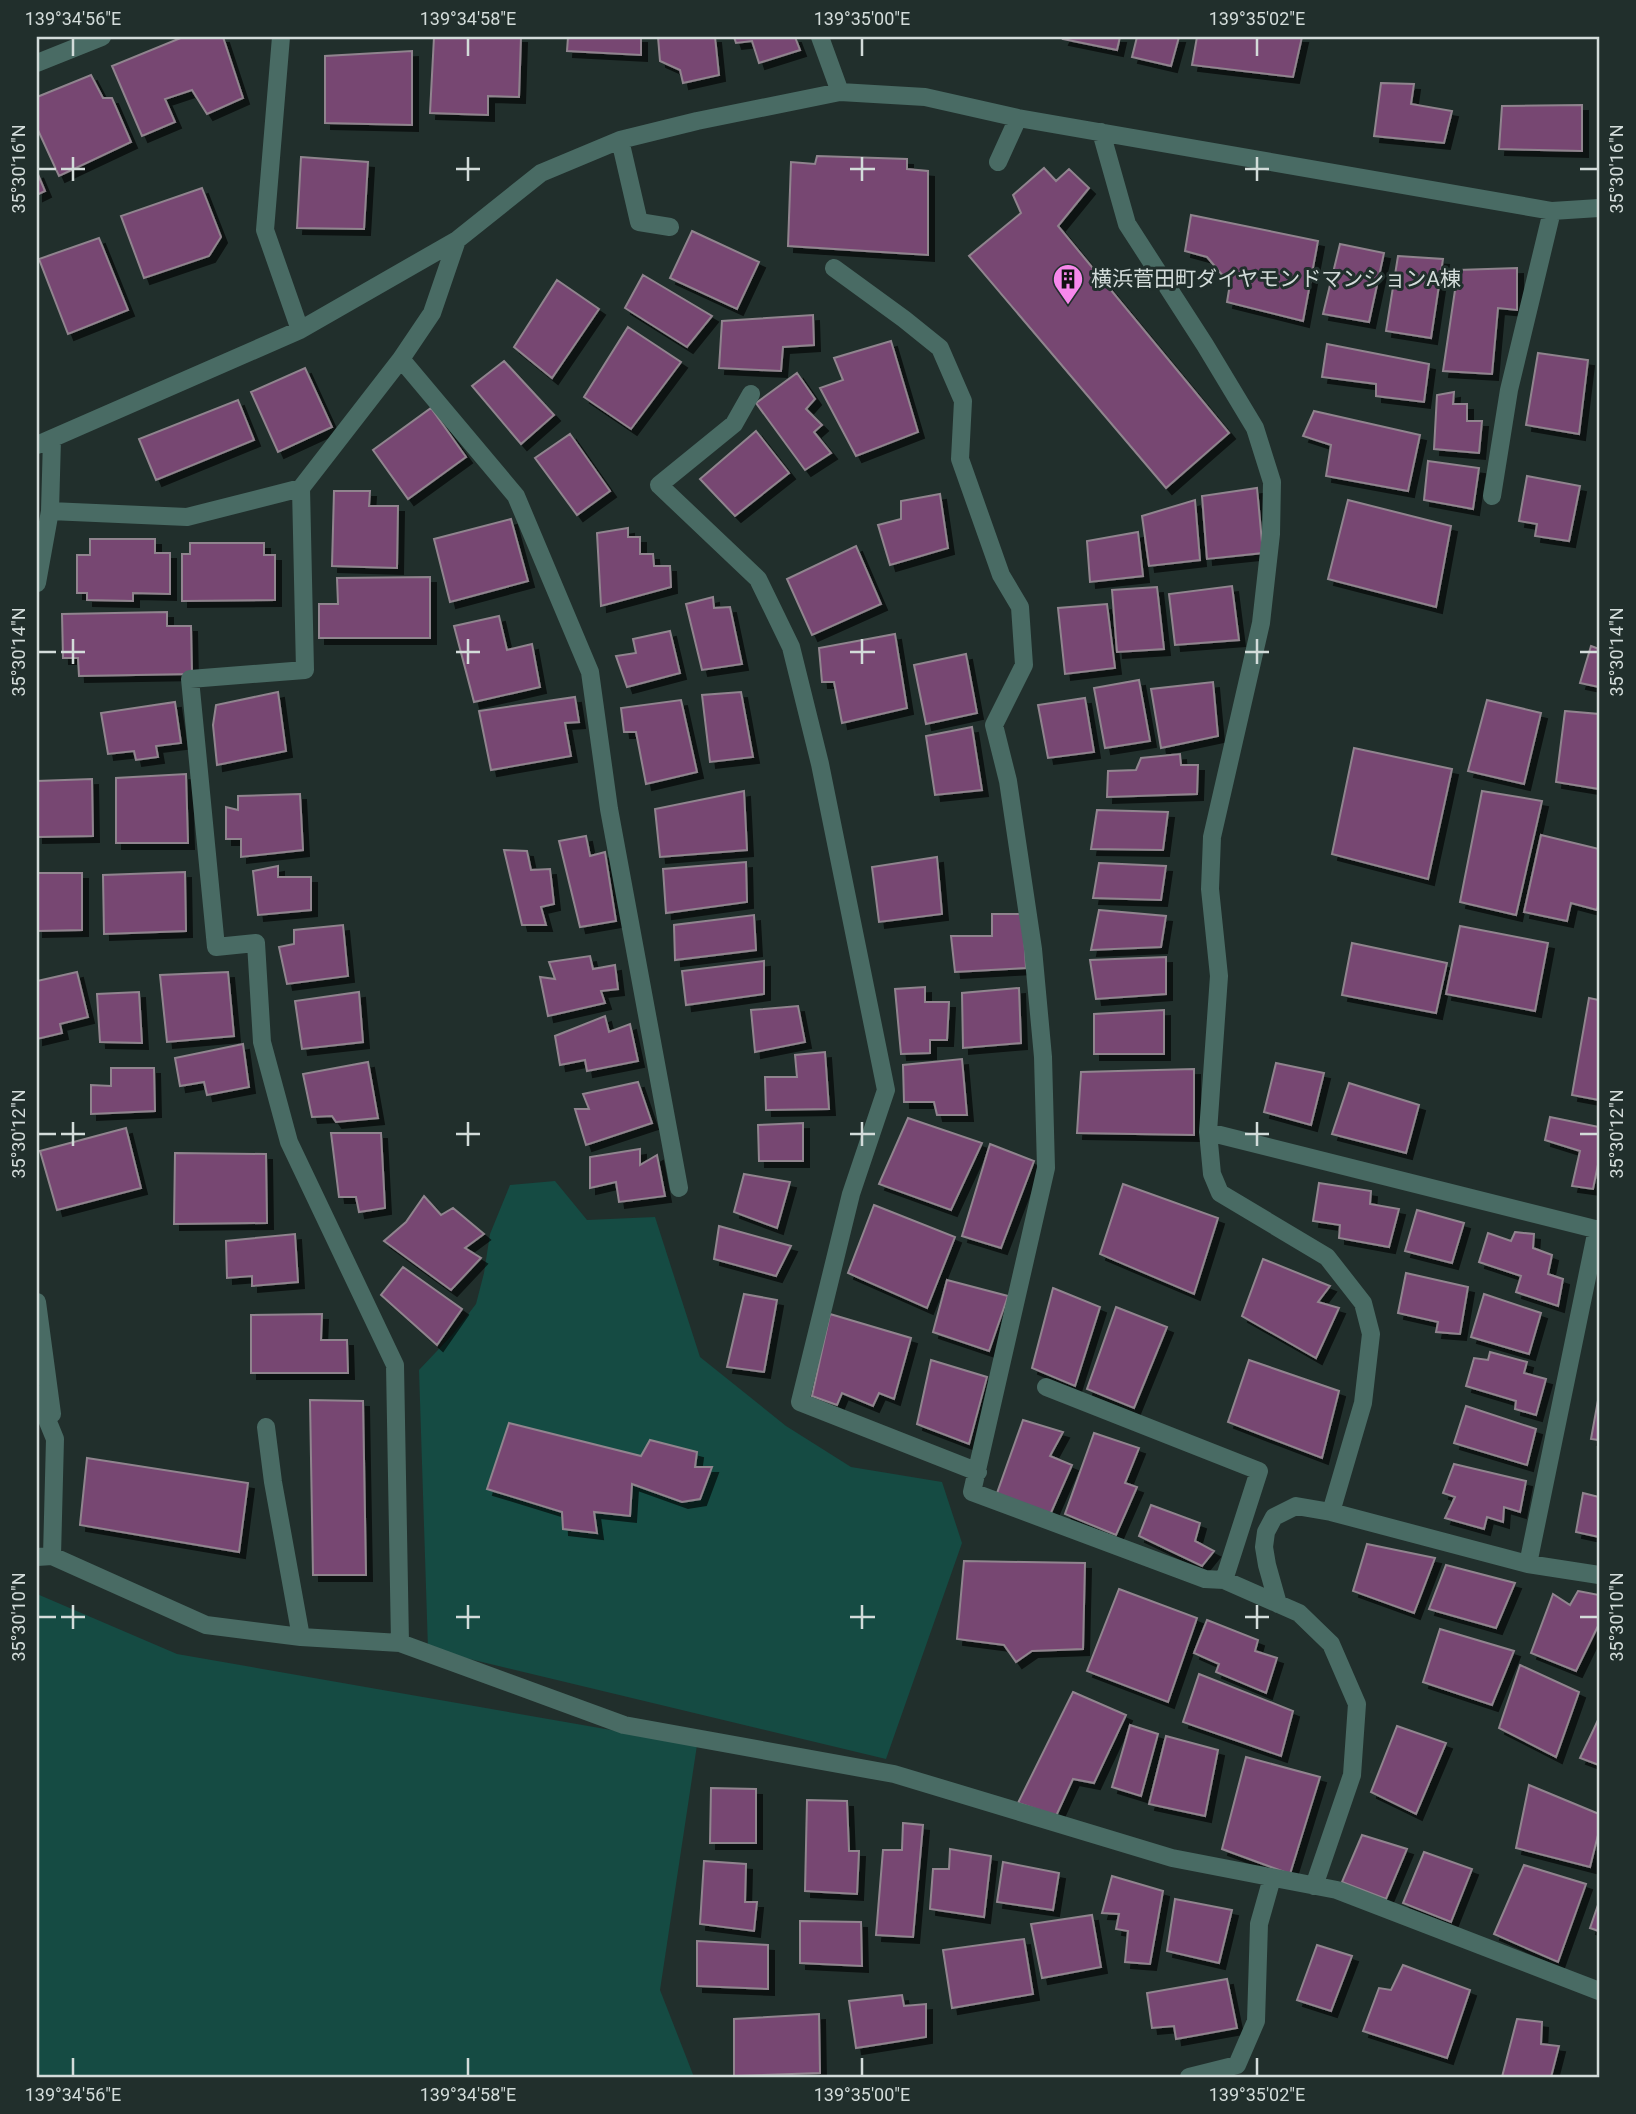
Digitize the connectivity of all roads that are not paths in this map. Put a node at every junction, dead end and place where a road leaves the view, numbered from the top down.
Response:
1 (102, 37) edge
2 (281, 37) edge
3 (820, 37) edge
4 (37, 63) edge
5 (840, 92) junction
6 (1018, 118) junction
7 (1101, 132) junction
8 (620, 140) junction
9 (998, 162) dead end
10 (1599, 208) edge
11 (1552, 211) junction
12 (670, 227) dead end
13 (457, 240) junction
14 (834, 268) dead end
15 (300, 330) junction
16 (401, 359) junction
17 (751, 394) dead end
18 (44, 442) edge
19 (301, 488) junction
20 (1492, 496) dead end
21 (50, 511) junction
22 (37, 583) edge
23 (1208, 1132) junction
24 (679, 1188) dead end
25 (1598, 1229) edge
26 (37, 1302) edge
27 (1046, 1387) dead end
28 (37, 1395) edge
29 (266, 1427) dead end
30 (55, 1438) junction
31 (978, 1472) junction
32 (1331, 1511) junction
33 (44, 1557) edge
34 (1528, 1564) junction
35 (1599, 1575) edge
36 (1224, 1580) junction
37 (1278, 1605) junction
38 (301, 1637) junction
39 (400, 1643) junction
40 (1272, 1878) junction
41 (1314, 1886) junction
42 (1599, 1991) edge
43 (1189, 2077) edge

1 - 4 street
2 - 15 street
3 - 5 street
5 - 6 street
5 - 8 street
6 - 7 street
6 - 9 street
7 - 11 street
7 - 23 street
8 - 12 street
8 - 13 street
10 - 11 street
11 - 20 street
13 - 15 street
13 - 16 street
14 - 31 street
15 - 18 street
16 - 19 street
16 - 24 street
17 - 31 street
18 - 21 street
19 - 21 street
19 - 39 street
21 - 22 street
23 - 25 street
23 - 32 street
25 - 34 street
26 - 30 street
27 - 36 street
28 - 30 street
29 - 38 street
30 - 33 street
31 - 36 street
32 - 34 street
32 - 37 street
33 - 38 street
34 - 35 street
36 - 37 street
37 - 41 street
38 - 39 street
39 - 40 street
40 - 41 street
40 - 43 street
41 - 42 street

